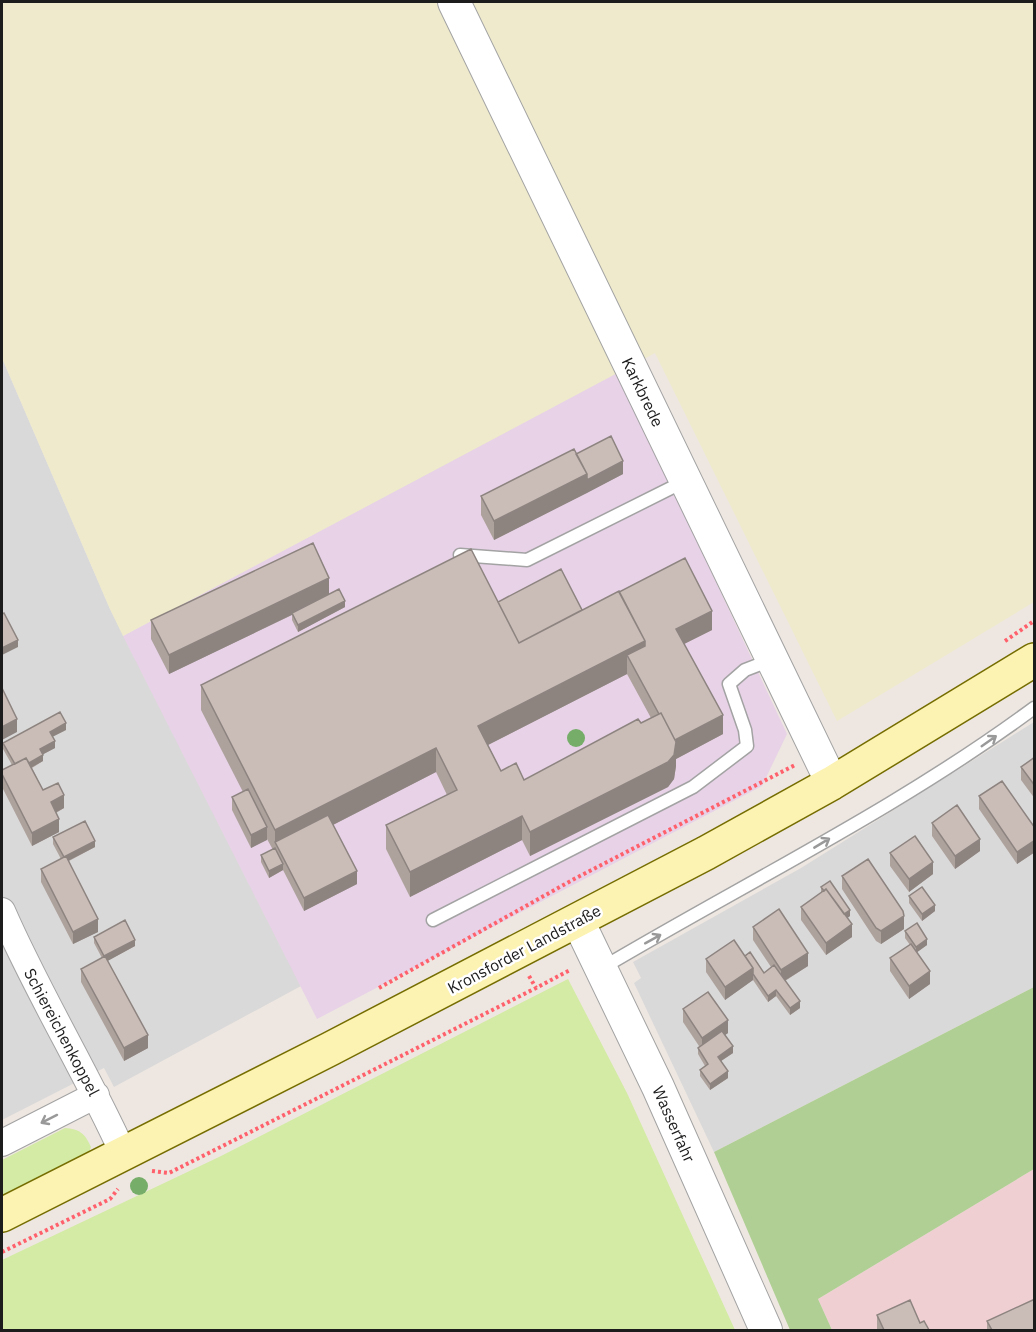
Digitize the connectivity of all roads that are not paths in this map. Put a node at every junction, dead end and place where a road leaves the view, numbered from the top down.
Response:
1 (454, 2) edge
2 (686, 480) junction
3 (449, 561) edge
4 (772, 659) junction
5 (1034, 661) edge
6 (1035, 708) edge
7 (832, 783) junction
8 (2, 911) edge
9 (433, 920) dead end
10 (578, 921) junction
11 (11, 956) edge
12 (590, 970) junction
13 (96, 1095) junction
14 (2, 1143) edge
15 (123, 1153) junction
16 (2, 1215) edge
17 (766, 1330) edge

1 - 2 street, Karkbrede
2 - 3 lane
2 - 4 street, Karkbrede
4 - 7 street, Karkbrede
4 - 9 lane
5 - 7 main road, Kronsforder Landstraße
12 -> 6 lane
7 - 10 main road, Kronsforder Landstraße
8 - 11 street, Schiereichenkoppel
10 - 12 street, Wasserfahr
10 - 15 main road, Kronsforder Landstraße
11 - 13 street, Schiereichenkoppel
12 - 17 street, Wasserfahr
13 -> 14 street
13 - 15 street, Schiereichenkoppel
15 - 16 main road, Kronsforder Landstraße

